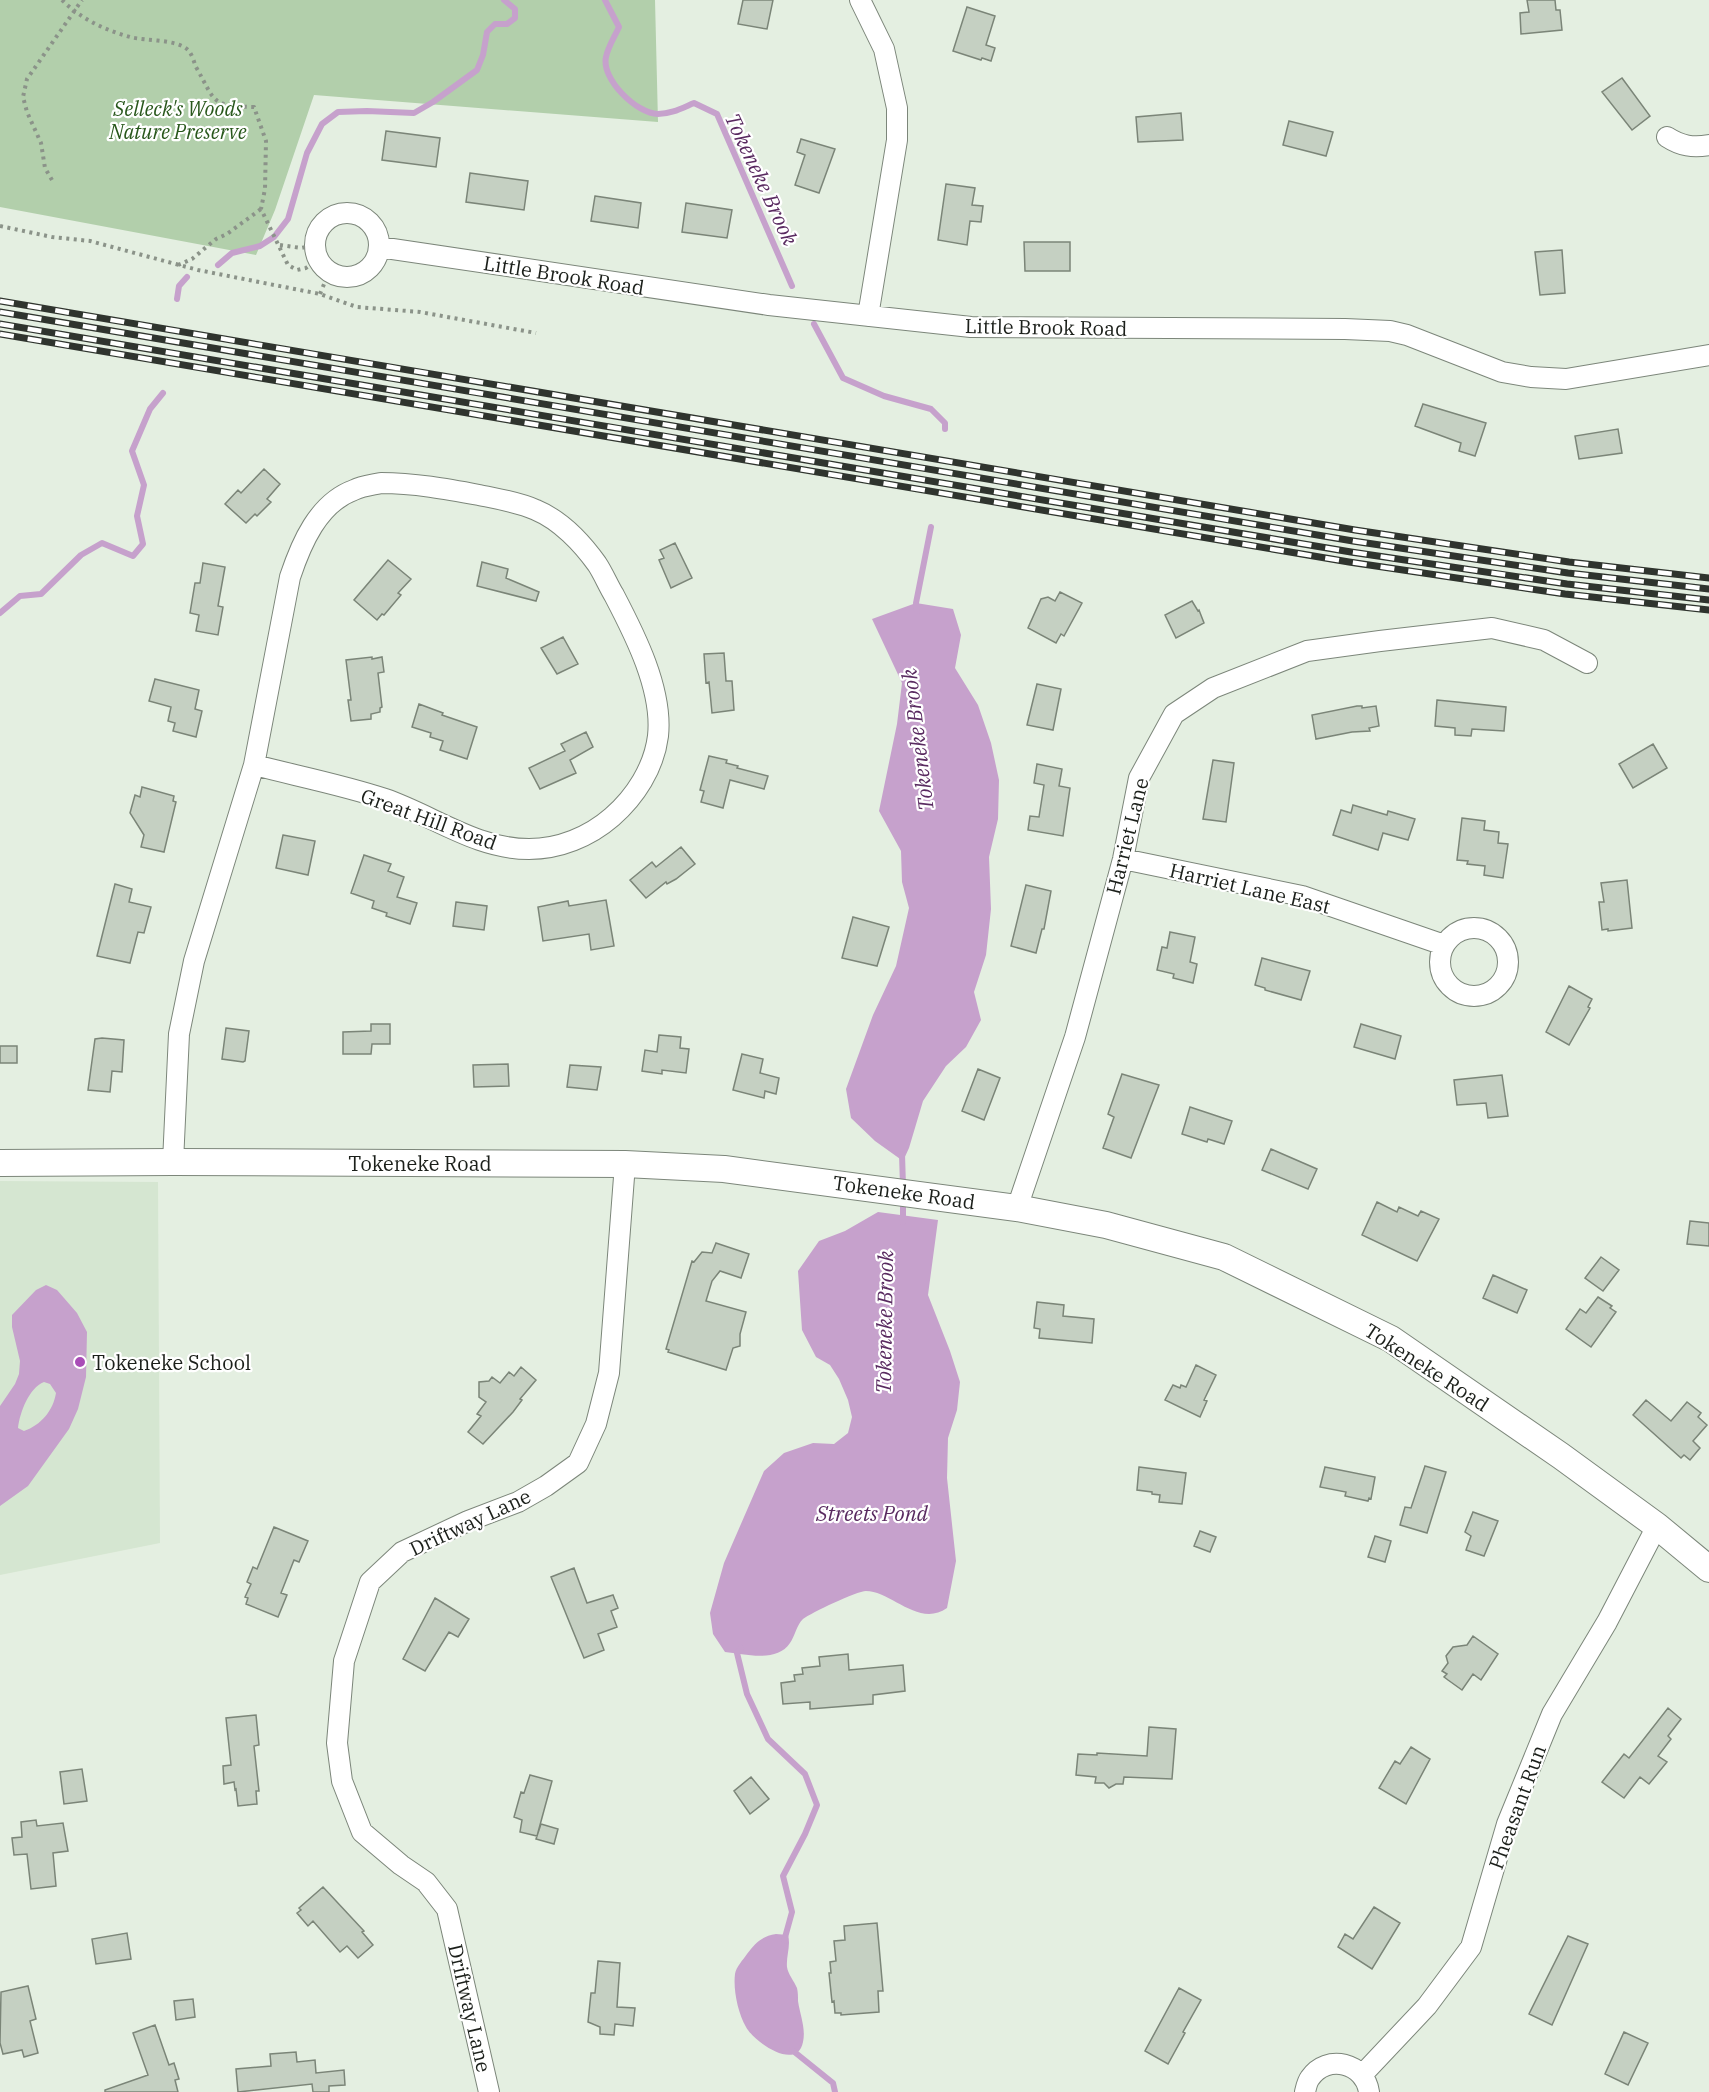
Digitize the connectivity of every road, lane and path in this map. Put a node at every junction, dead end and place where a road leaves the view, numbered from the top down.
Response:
1 (62, 0) edge
2 (82, 0) edge
3 (860, 0) edge
4 (75, 13) junction
5 (1667, 137) dead end
6 (1709, 144) edge
7 (52, 180) dead end
8 (261, 209) junction
9 (0, 226) edge
10 (278, 243) junction
11 (379, 247) junction
12 (320, 259) junction
13 (178, 265) junction
14 (320, 294) junction
15 (868, 316) junction
16 (536, 333) dead end
17 (1709, 355) edge
18 (1587, 663) dead end
19 (254, 765) junction
20 (1122, 859) junction
21 (1444, 945) dead end
22 (173, 1162) junction
23 (0, 1163) edge
24 (625, 1164) junction
25 (1017, 1208) junction
26 (1657, 1526) junction
27 (1709, 1569) edge
28 (1366, 2083) edge
29 (489, 2092) edge
30 (1305, 2092) edge

1 - 4 path
2 - 4 path
3 - 15 street
4 - 7 path
4 - 8 path
5 - 6 street
8 - 10 path
8 - 13 path
9 - 13 path
10 - 12 path
10 - 12 path
11 - 12 street
11 - 12 street
11 - 15 street, Little Brook Road
12 - 14 path
13 - 14 path
14 - 16 path
15 - 17 street, Little Brook Road
18 - 20 street, Harriet Lane
19 - 19 street, Great Hill Road
19 - 22 street, Great Hill Road
20 - 21 street, Harriet Lane East
20 - 25 street, Harriet Lane
22 - 23 main road, Tokeneke Road
22 - 24 main road, Tokeneke Road
24 - 25 main road, Tokeneke Road
24 - 29 street, Driftway Lane
25 - 26 main road, Tokeneke Road
26 - 27 main road, Tokeneke Road
26 - 28 street, Pheasant Run
28 - 30 street, Pheasant Run

